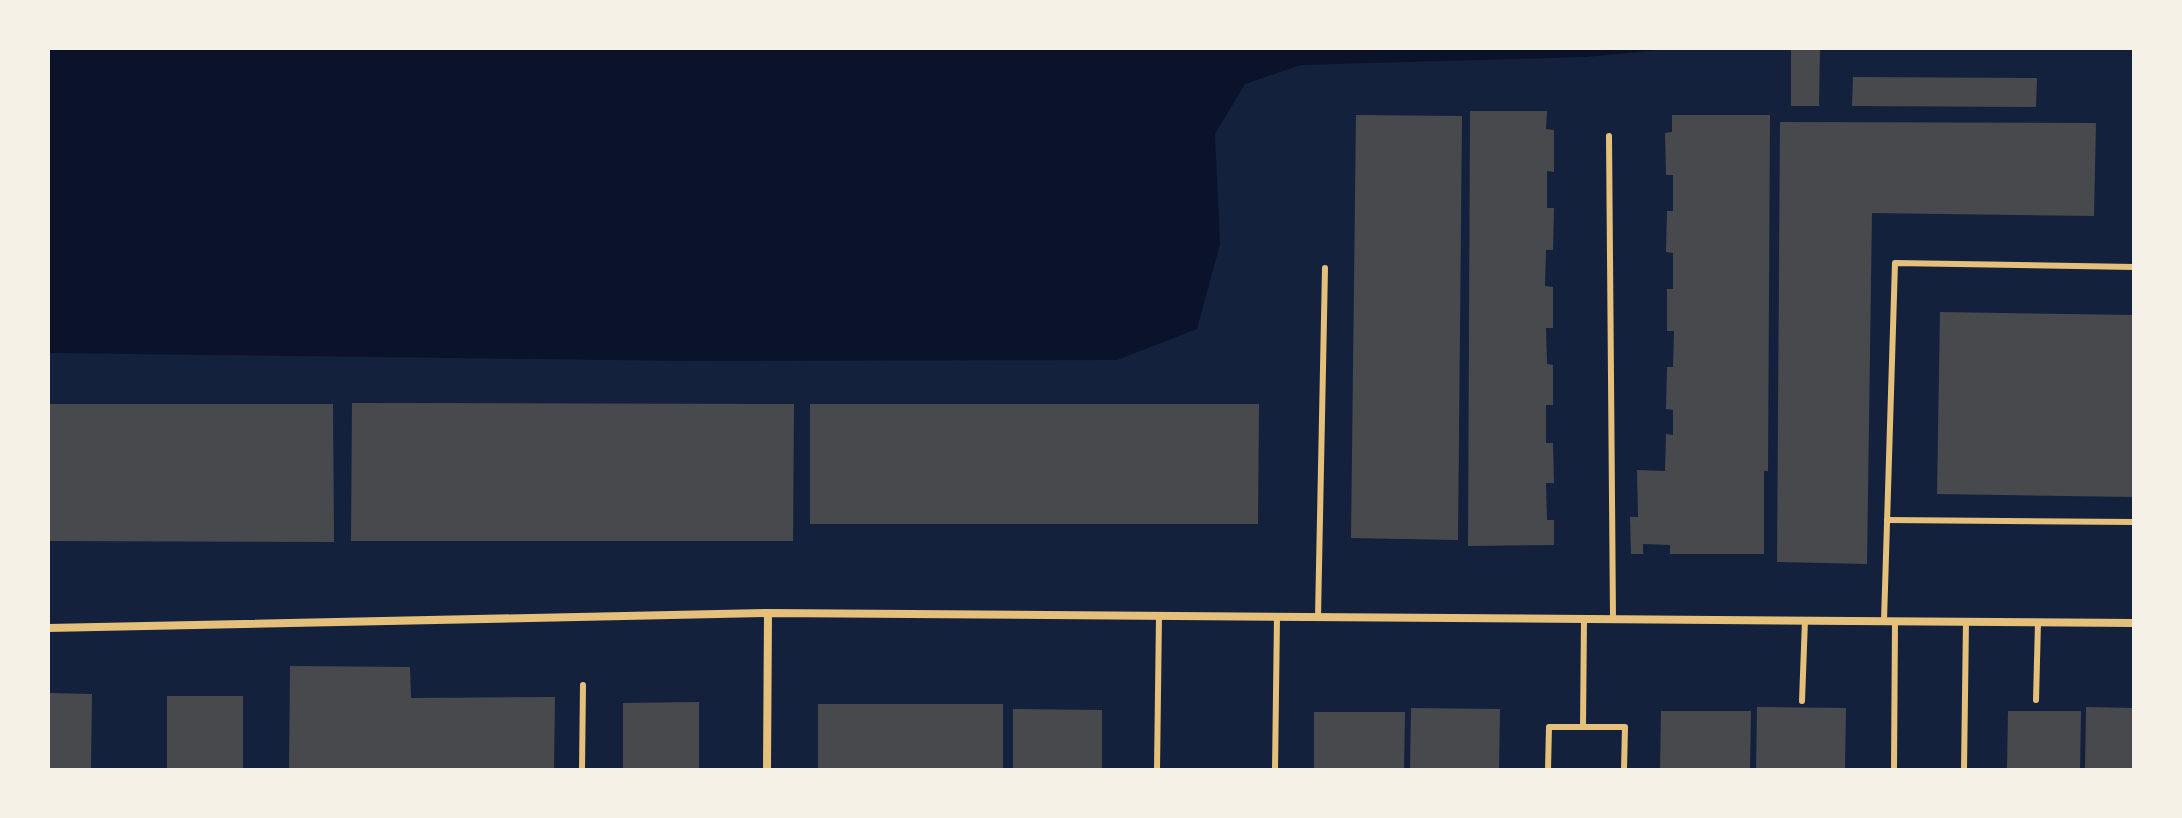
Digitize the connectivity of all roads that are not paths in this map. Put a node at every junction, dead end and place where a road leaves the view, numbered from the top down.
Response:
1 (1609, 136) dead end
2 (2134, 267) edge
3 (1325, 268) dead end
4 (1887, 520) junction
5 (2134, 522) edge
6 (768, 613) junction
7 (1159, 616) junction
8 (1277, 617) junction
9 (1318, 617) junction
10 (1584, 618) junction
11 (1613, 619) junction
12 (1805, 620) junction
13 (1884, 621) junction
14 (1895, 621) junction
15 (1966, 621) junction
16 (2038, 622) junction
17 (2134, 623) edge
18 (48, 628) edge
19 (583, 685) dead end
20 (2036, 700) dead end
21 (1802, 701) dead end
22 (1583, 727) junction
23 (582, 770) edge
24 (767, 770) edge
25 (1157, 770) edge
26 (1275, 770) edge
27 (1548, 770) edge
28 (1624, 770) edge
29 (1894, 770) edge
30 (1964, 770) edge

1 - 11 lane
2 - 4 lane
3 - 9 lane
4 - 5 lane
4 - 13 lane
6 - 7 street
6 - 18 street
6 - 24 street
7 - 8 street
7 - 25 lane
8 - 9 street
8 - 26 lane
9 - 10 street
10 - 11 street
10 - 22 lane
11 - 12 street
12 - 13 street
12 - 21 lane
13 - 14 street
14 - 15 street
14 - 29 lane
15 - 16 street
15 - 30 lane
16 - 17 street
16 - 20 lane
19 - 23 lane
22 - 27 lane
22 - 28 lane

